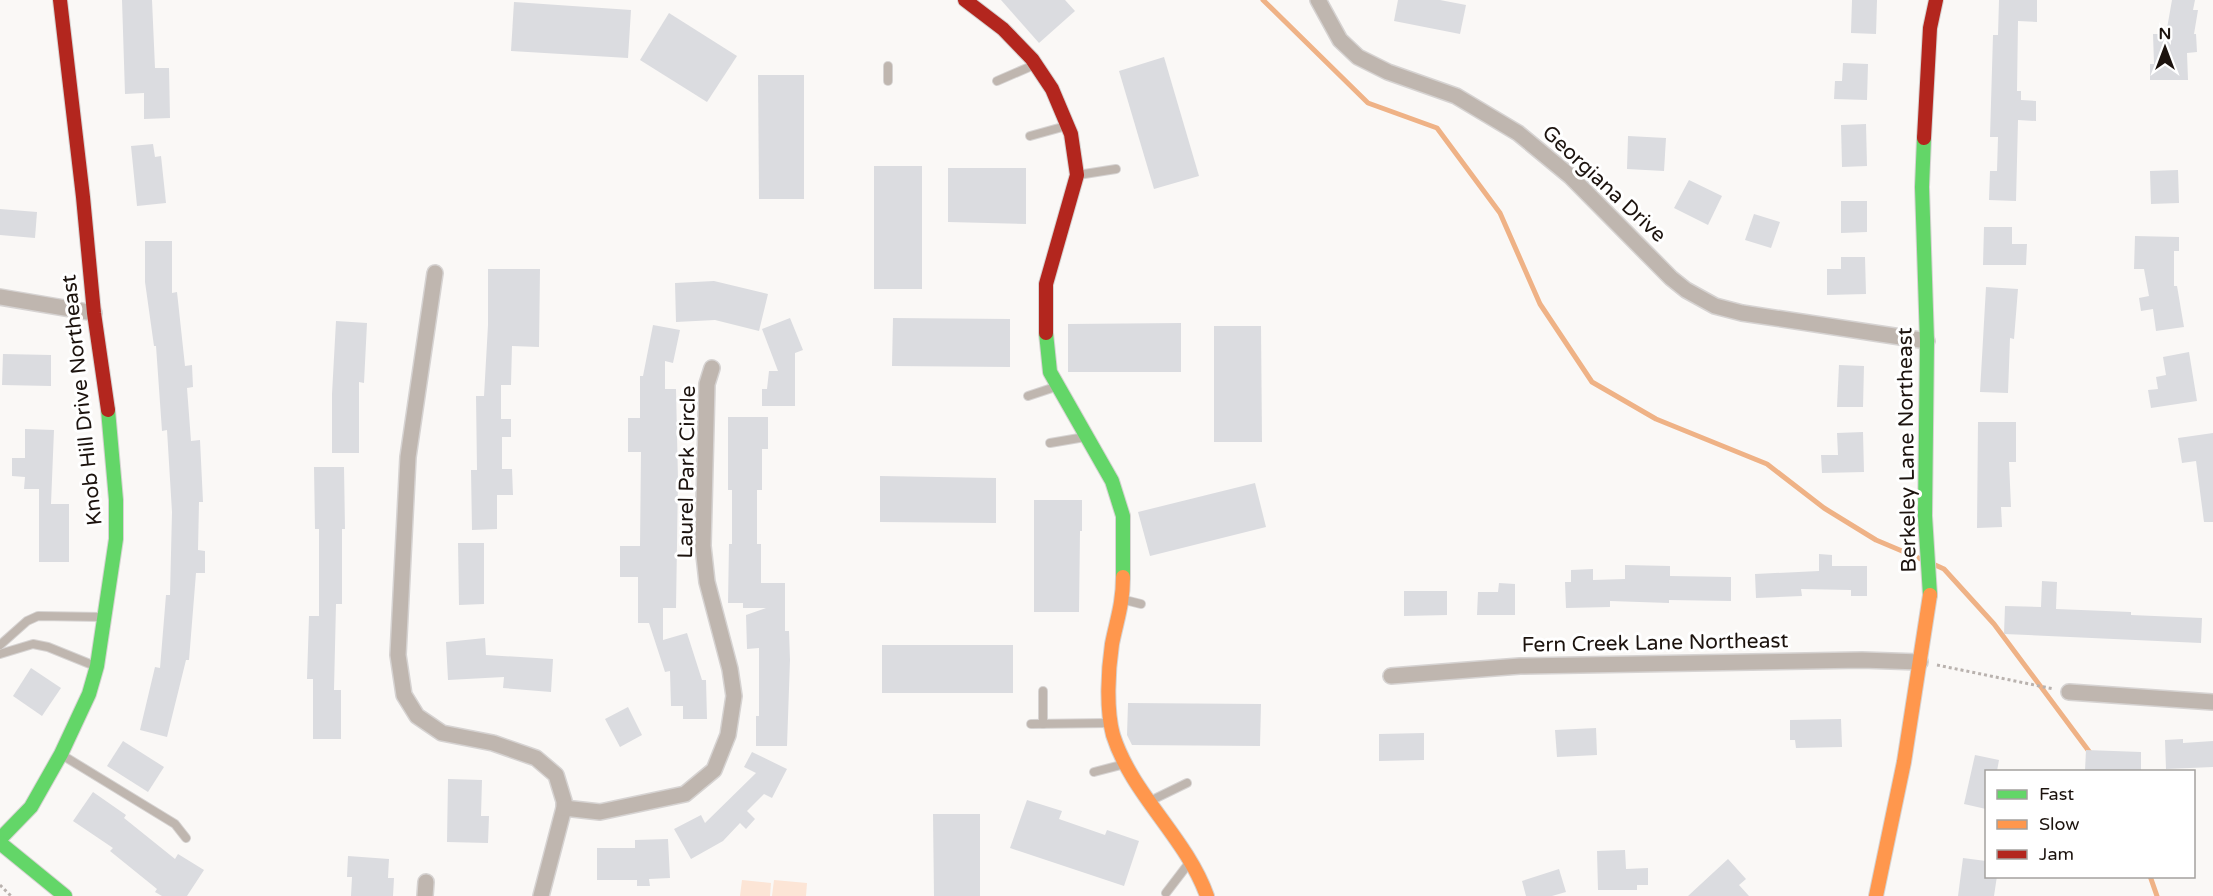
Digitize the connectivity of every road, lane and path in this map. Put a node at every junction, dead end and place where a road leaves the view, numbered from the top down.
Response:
1 (60, 0) edge
2 (965, 0) edge
3 (1318, 0) edge
4 (1936, 0) edge
5 (1036, 64) junction
6 (888, 66) dead end
7 (888, 81) dead end
8 (997, 81) dead end
9 (1067, 125) junction
10 (1030, 136) dead end
11 (1116, 169) dead end
12 (1077, 176) junction
13 (435, 273) dead end
14 (0, 297) edge
15 (94, 313) junction
16 (1927, 341) junction
17 (712, 368) dead end
18 (1058, 386) junction
19 (1028, 396) dead end
20 (1087, 437) junction
21 (1050, 443) dead end
22 (1123, 599) junction
23 (1141, 604) dead end
24 (104, 617) junction
25 (0, 645) edge
26 (0, 654) edge
27 (1920, 662) junction
28 (97, 666) junction
29 (1390, 676) dead end
30 (1043, 691) dead end
31 (2069, 692) joint
32 (2213, 702) edge
33 (1112, 723) junction
34 (1031, 724) dead end
35 (1043, 724) junction
36 (61, 754) junction
37 (1126, 764) junction
38 (1094, 772) dead end
39 (1186, 783) dead end
40 (1149, 802) junction
41 (564, 808) junction
42 (186, 838) dead end
43 (0, 841) edge
44 (1190, 862) junction
45 (0, 885) edge
46 (1166, 892) dead end
47 (11, 896) edge
48 (65, 896) edge
49 (541, 896) edge
50 (1206, 896) edge
51 (1876, 896) edge

1 - 15 street, Knob Hill Drive Northeast
2 - 5 street
3 - 16 street, Georgiana Drive
4 - 16 street, Berkeley Lane Northeast
5 - 8 lane
5 - 9 street
6 - 7 lane
9 - 10 lane
9 - 12 street
11 - 12 lane
12 - 18 street
13 - 41 street
14 - 15 street
15 - 24 street, Knob Hill Drive Northeast
16 - 27 street, Berkeley Lane Northeast
17 - 41 street, Laurel Park Circle
18 - 19 lane
18 - 20 street
20 - 21 lane
20 - 22 street
22 - 23 lane
22 - 33 street
24 - 25 lane
24 - 28 street, Knob Hill Drive Northeast
26 - 28 lane
27 - 29 street, Fern Creek Lane Northeast
27 - 31 path
27 - 51 street, Berkeley Lane Northeast
28 - 36 street, Knob Hill Drive Northeast
30 - 35 lane
31 - 32 street
33 - 35 lane
33 - 37 street
34 - 35 lane
36 - 42 lane
36 - 43 street, Knob Hill Drive Northeast
37 - 38 lane
37 - 40 street
39 - 40 lane
40 - 44 street
41 - 49 street
43 - 48 street
44 - 46 lane
44 - 50 street
45 - 47 path

